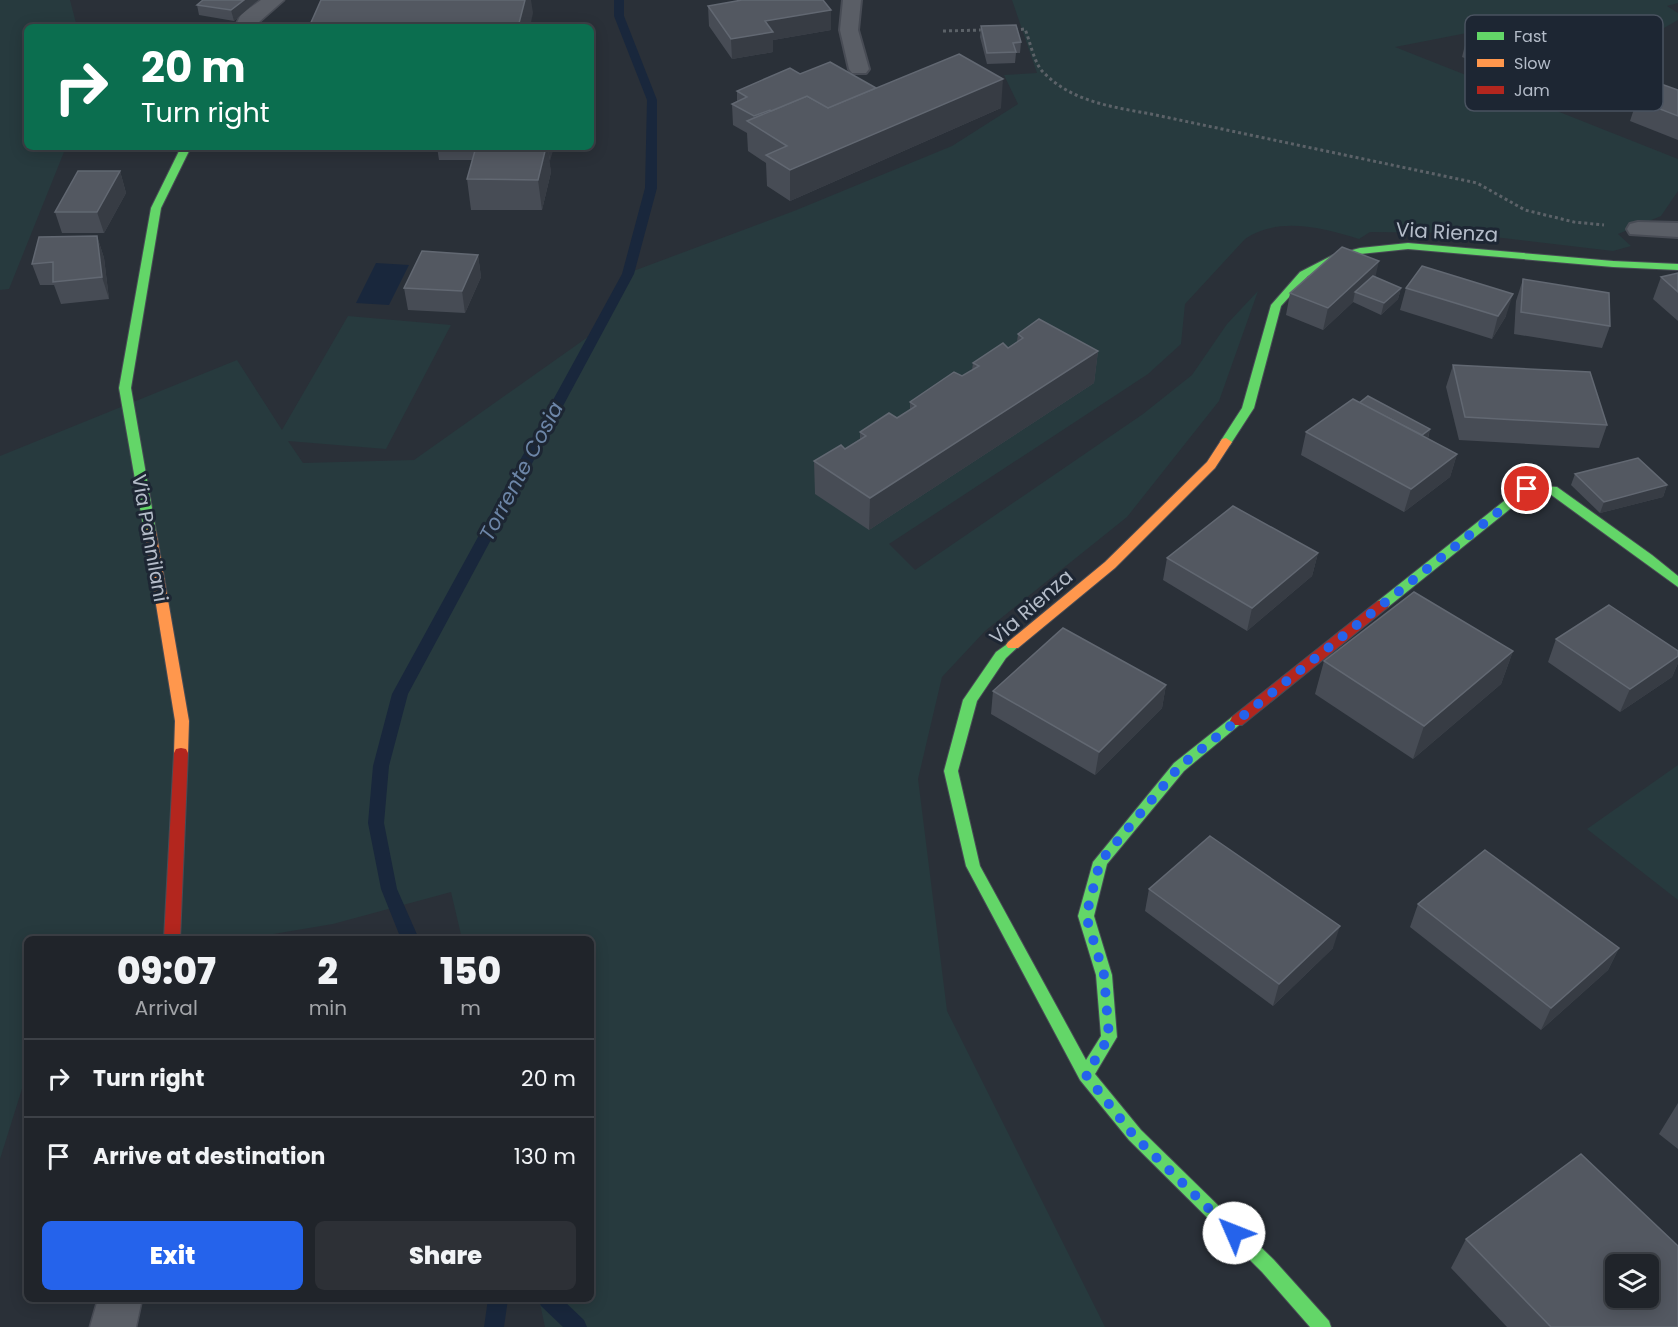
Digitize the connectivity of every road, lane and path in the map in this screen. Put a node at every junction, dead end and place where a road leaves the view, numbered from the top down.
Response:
1 (274, 0) edge
2 (852, 0) edge
3 (247, 24) edge
4 (990, 30) edge
5 (1013, 30) edge
6 (943, 31) dead end
7 (859, 69) dead end
8 (185, 150) edge
9 (1638, 229) joint
10 (1678, 231) edge
11 (1678, 267) edge
12 (1678, 583) edge
13 (172, 936) edge
14 (1086, 1075) junction
15 (119, 1302) edge
16 (114, 1327) edge
17 (1322, 1327) edge

1 - 3 street
2 - 7 lane
4 - 6 path
5 - 9 path
8 - 13 street, Via Pannilani
9 - 10 lane
11 - 14 street, Via Rienza
12 - 14 street
14 - 17 street, Via Rienza
15 - 16 street

